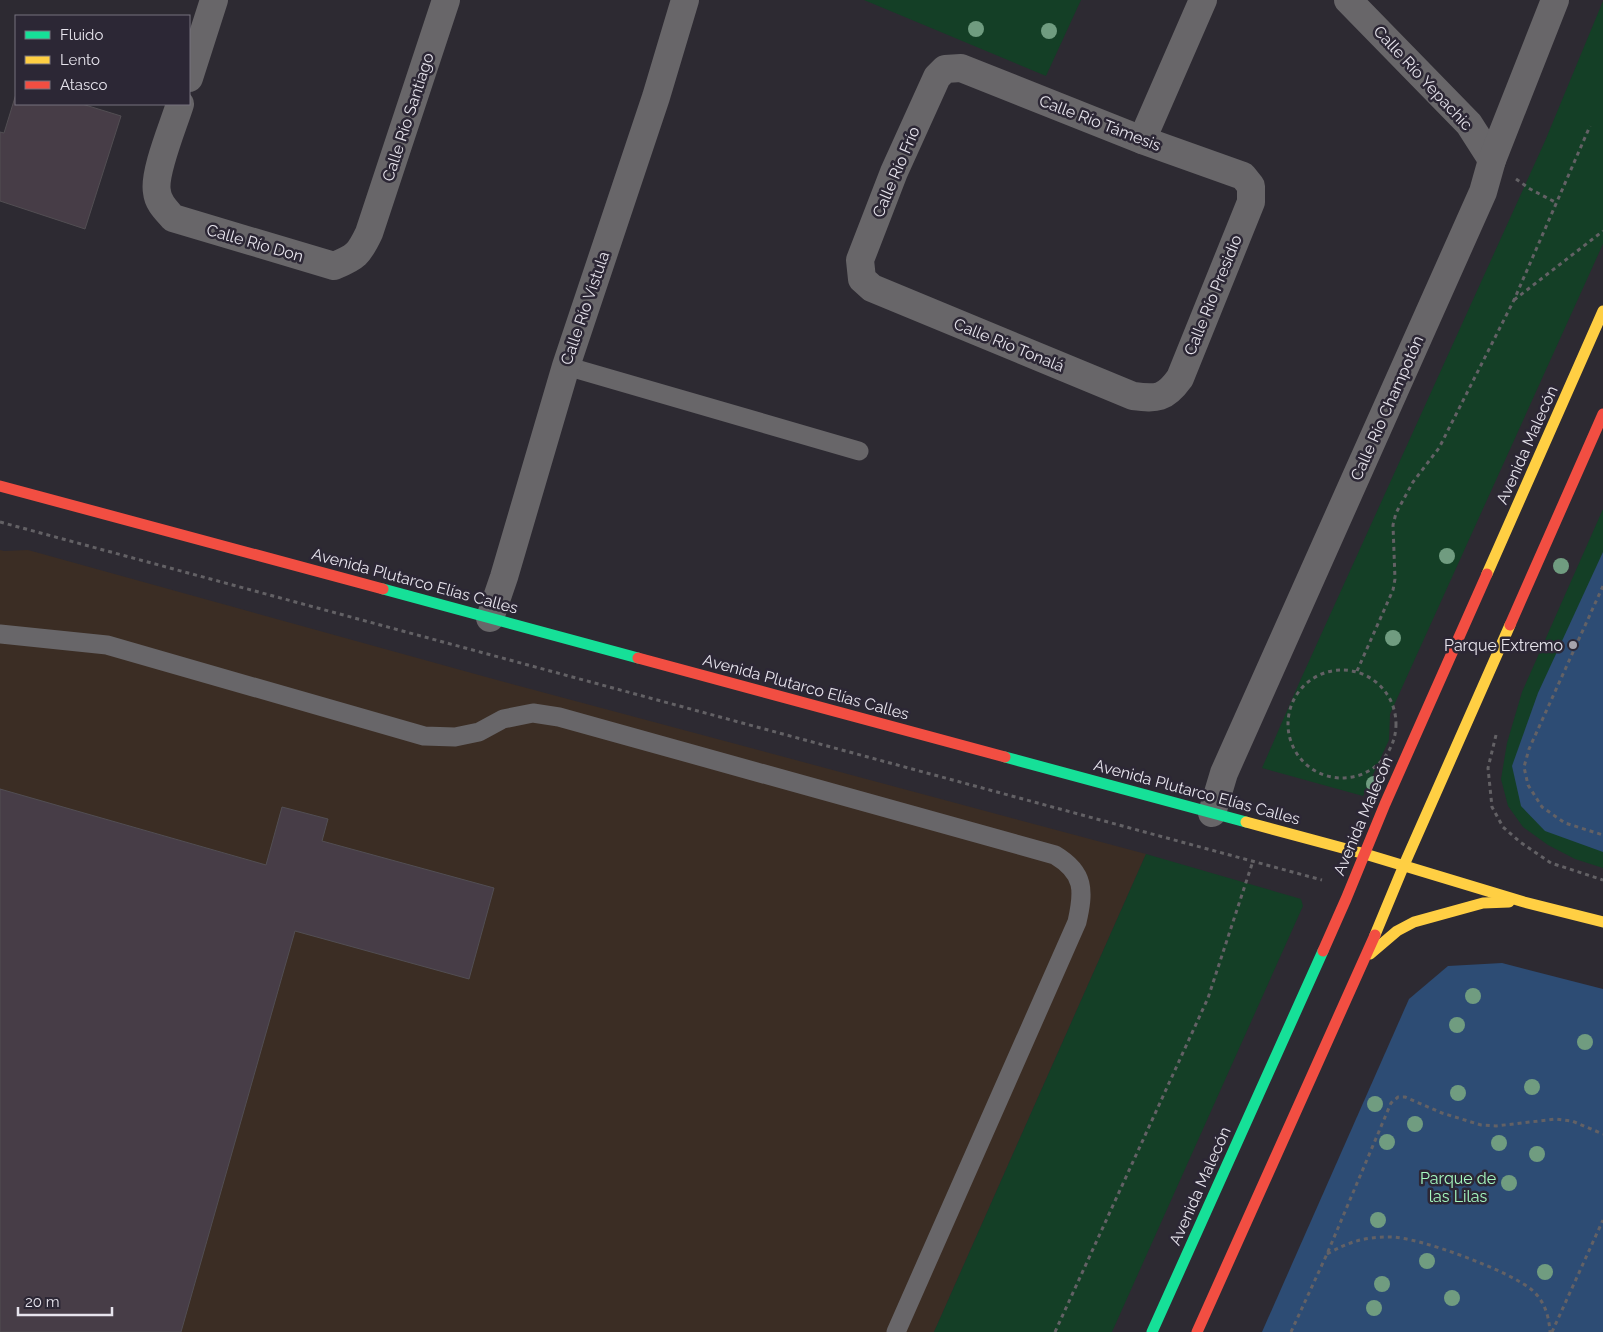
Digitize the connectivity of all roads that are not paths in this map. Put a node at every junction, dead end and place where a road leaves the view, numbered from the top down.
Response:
1 (214, 0) edge
2 (446, 0) edge
3 (685, 0) edge
4 (1204, 0) edge
5 (1348, 0) edge
6 (1556, 0) edge
7 (945, 69) joint
8 (190, 75) edge
9 (180, 105) edge
10 (1142, 140) junction
11 (1492, 160) junction
12 (1251, 186) joint
13 (369, 233) joint
14 (862, 279) joint
15 (1603, 311) edge
16 (566, 366) junction
17 (1161, 397) joint
18 (1603, 414) edge
19 (859, 451) dead end
20 (0, 486) edge
21 (490, 618) junction
22 (0, 634) edge
23 (1212, 813) junction
24 (1365, 854) junction
25 (1404, 865) junction
26 (1524, 902) junction
27 (1603, 922) edge
28 (1363, 960) junction
29 (896, 1332) edge
30 (1152, 1332) edge
31 (1197, 1332) edge

1 - 8 street
2 - 13 street, Calle Río Santiago
3 - 16 street, Calle Río Vistula
4 - 10 street
5 - 11 street, Calle Río Yepachic
6 - 11 street, Calle Río Champotón
7 - 10 street, Calle Río Támesis
7 - 14 street, Calle Río Frío
9 - 13 street, Calle Río Don
10 - 12 street, Calle Río Támesis
11 - 23 street, Calle Río Champotón
12 - 17 street, Calle Río Presidio
14 - 17 street, Calle Río Tonalá
15 - 24 main road, Avenida Malecón
16 - 19 lane
16 - 21 street, Calle Río Vistula
18 - 25 main road
20 - 21 main road, Avenida Plutarco Elías Calles
21 - 23 main road, Avenida Plutarco Elías Calles
22 - 29 lane
23 - 24 main road, Avenida Plutarco Elías Calles
24 - 25 main road, Avenida Plutarco Elías Calles
24 - 30 main road, Avenida Malecón
25 - 26 main road, Avenida Plutarco Elías Calles
25 - 28 main road
26 - 27 main road, Avenida Plutarco Elías Calles
26 - 28 main road
28 - 31 main road

